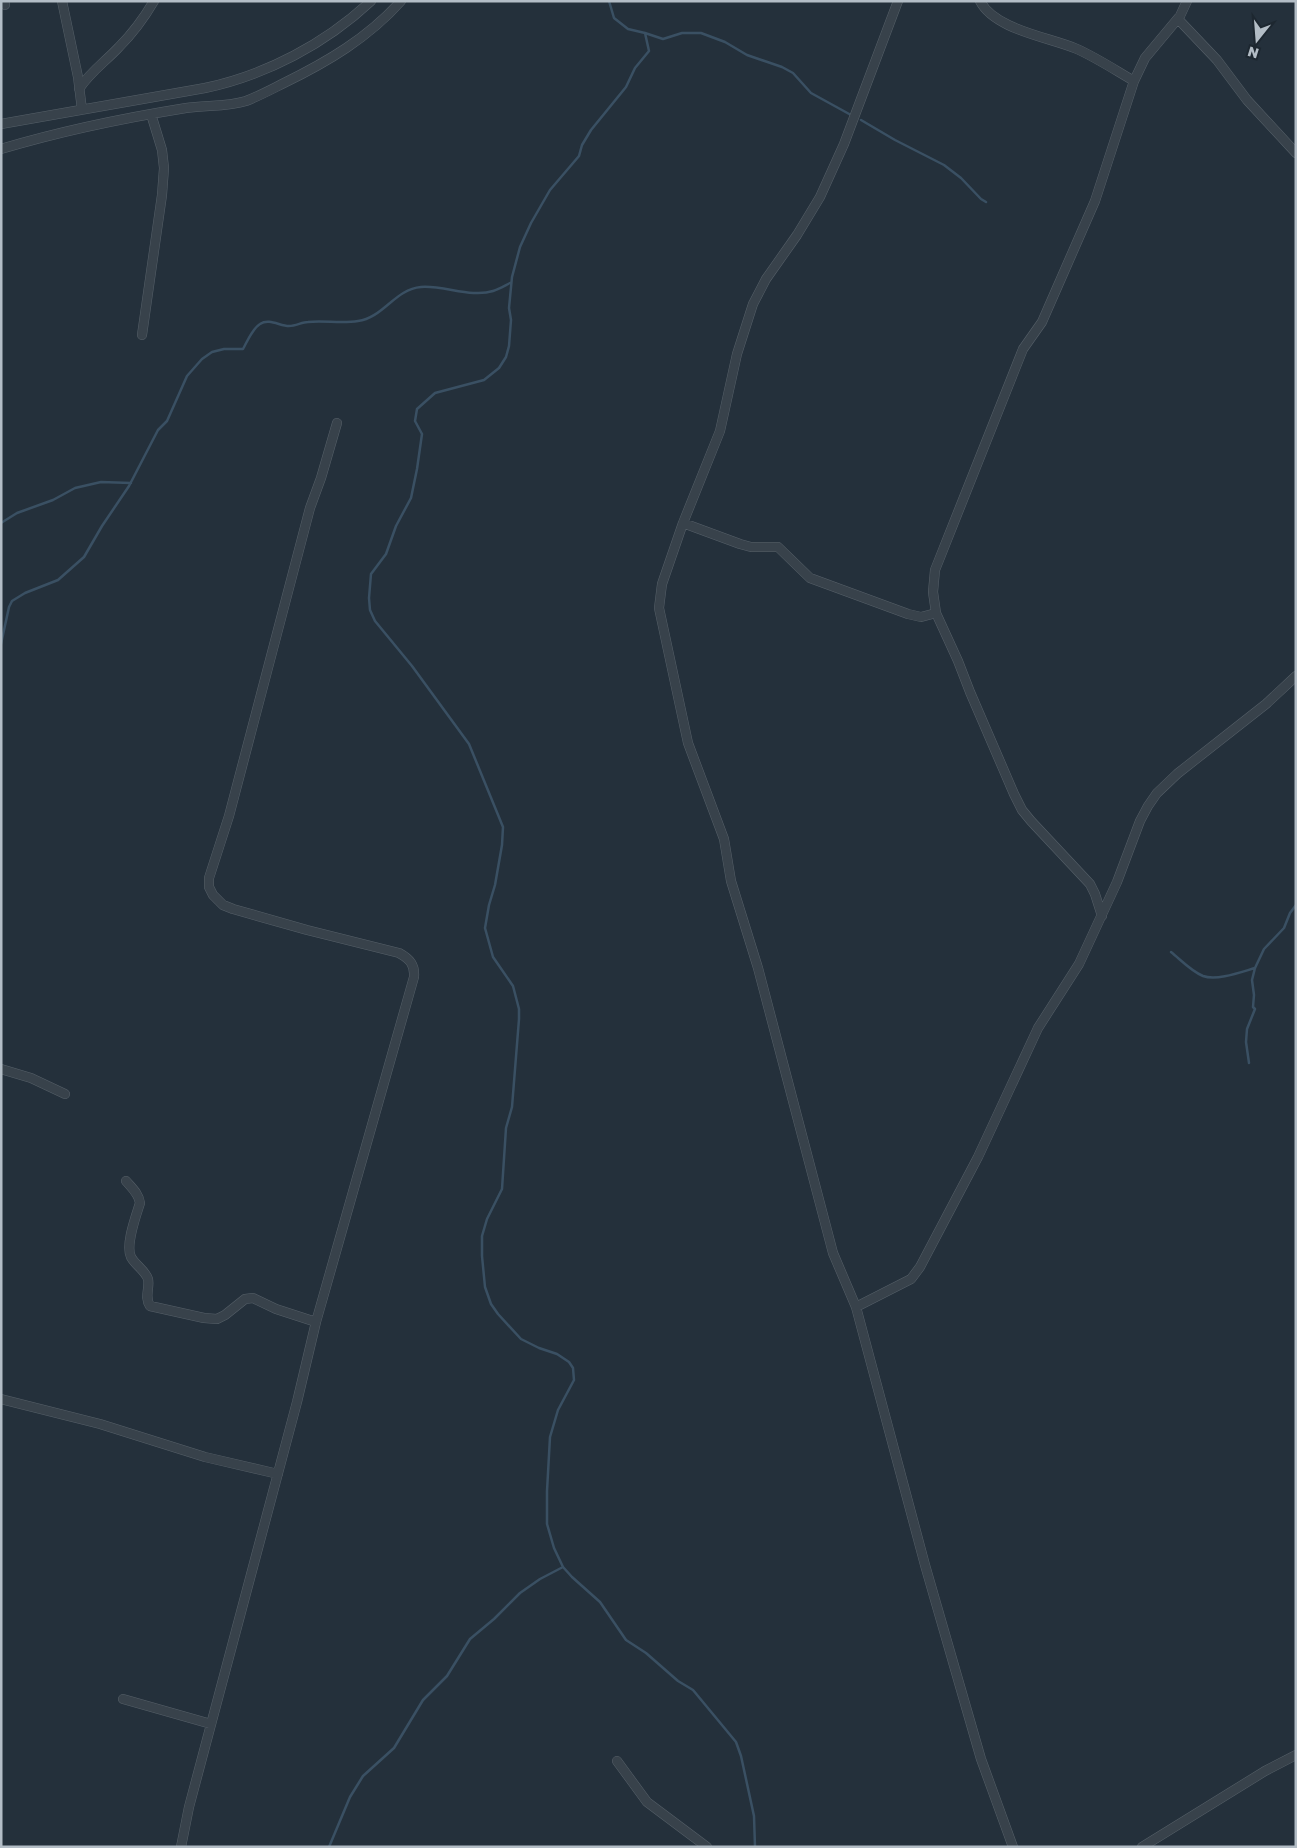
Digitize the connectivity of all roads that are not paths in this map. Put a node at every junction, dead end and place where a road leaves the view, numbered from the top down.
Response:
1 (62, 1) edge
2 (154, 1) edge
3 (371, 1) edge
4 (401, 1) edge
5 (898, 1) edge
6 (980, 1) edge
7 (1187, 1) edge
8 (1178, 19) junction
9 (1134, 81) junction
10 (79, 89) junction
11 (82, 110) junction
12 (151, 114) junction
13 (1, 124) edge
14 (1, 149) edge
15 (1296, 154) edge
16 (142, 335) dead end
17 (336, 423) dead end
18 (683, 523) junction
19 (936, 613) junction
20 (1296, 676) edge
21 (1102, 916) junction
22 (1, 1069) edge
23 (65, 1094) dead end
24 (126, 1181) dead end
25 (856, 1307) junction
26 (316, 1322) junction
27 (1, 1399) edge
28 (278, 1474) junction
29 (123, 1699) dead end
30 (211, 1724) junction
31 (1296, 1755) edge
32 (616, 1761) dead end
33 (181, 1847) edge
34 (707, 1847) edge
35 (1013, 1847) edge
36 (1142, 1847) edge

1 - 10 street
2 - 10 street
3 - 11 street
4 - 12 street
5 - 18 street
6 - 9 street
7 - 8 street
8 - 9 street
8 - 15 street
9 - 19 street
10 - 11 street
11 - 13 street
12 - 14 street
12 - 16 street
17 - 26 street
18 - 19 street
18 - 25 street
19 - 21 street
20 - 21 street
21 - 25 street
22 - 23 street
24 - 26 street
25 - 35 street
26 - 28 street
27 - 28 street
28 - 30 street
29 - 30 street
30 - 33 street
31 - 36 street
32 - 34 street

